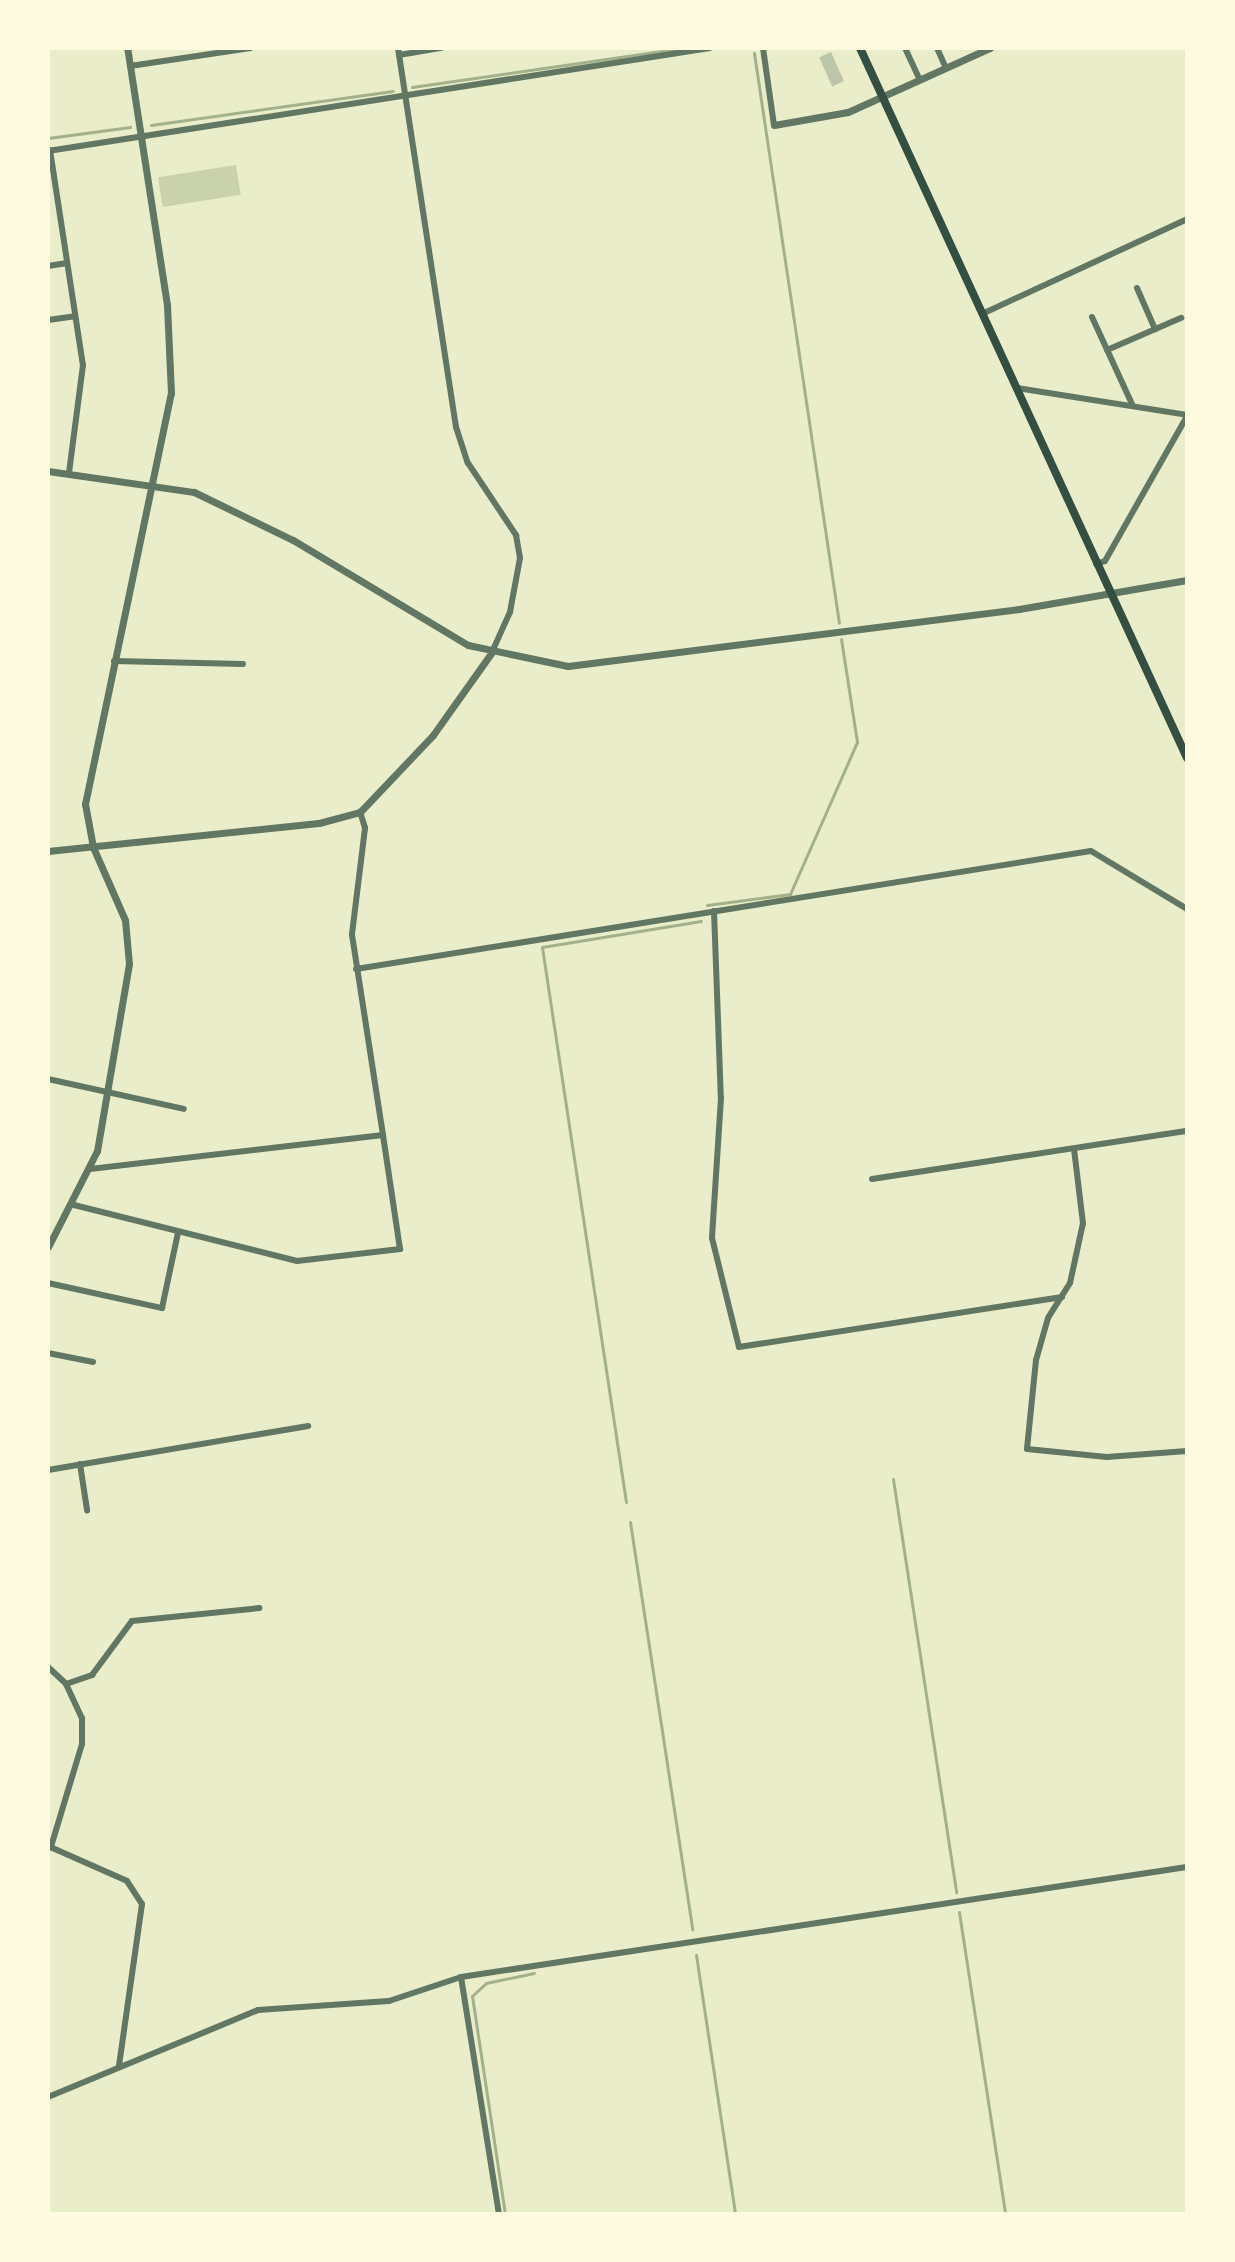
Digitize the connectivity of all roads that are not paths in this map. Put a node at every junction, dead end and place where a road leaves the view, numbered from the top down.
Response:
1 (127, 48) edge
2 (251, 48) edge
3 (441, 48) edge
4 (710, 48) edge
5 (763, 48) edge
6 (860, 48) edge
7 (905, 48) edge
8 (937, 48) edge
9 (967, 48) edge
10 (990, 48) edge
11 (430, 49) edge
12 (398, 52) edge
13 (971, 57) junction
14 (130, 66) junction
15 (946, 68) junction
16 (920, 80) junction
17 (884, 97) junction
18 (405, 100) junction
19 (774, 125) joint
20 (141, 137) junction
21 (49, 150) edge
22 (59, 208) junction
23 (48, 209) edge
24 (1187, 219) edge
25 (66, 263) junction
26 (48, 266) edge
27 (1137, 288) dead end
28 (984, 313) junction
29 (75, 316) junction
30 (1092, 317) dead end
31 (1181, 318) dead end
32 (48, 320) edge
33 (1155, 329) junction
34 (1107, 350) junction
35 (1017, 388) junction
36 (1132, 404) junction
37 (1187, 415) edge
38 (48, 471) edge
39 (69, 473) junction
40 (154, 484) junction
41 (1096, 564) junction
42 (1187, 580) edge
43 (1112, 596) junction
44 (492, 652) junction
45 (114, 661) junction
46 (243, 664) dead end
47 (1187, 758) edge
48 (360, 812) junction
49 (93, 847) junction
50 (48, 851) edge
51 (1187, 909) edge
52 (714, 911) junction
53 (356, 969) junction
54 (48, 1079) edge
55 (109, 1094) junction
56 (184, 1109) dead end
57 (1187, 1131) edge
58 (383, 1135) junction
59 (1074, 1149) junction
60 (90, 1169) junction
61 (872, 1179) dead end
62 (74, 1205) junction
63 (178, 1233) junction
64 (48, 1247) edge
65 (48, 1283) edge
66 (1062, 1297) junction
67 (48, 1353) edge
68 (93, 1362) dead end
69 (308, 1426) dead end
70 (1187, 1451) edge
71 (80, 1464) junction
72 (48, 1470) edge
73 (87, 1510) dead end
74 (259, 1608) dead end
75 (48, 1667) edge
76 (66, 1684) junction
77 (49, 1846) edge
78 (1187, 1867) edge
79 (461, 1977) junction
80 (119, 2066) junction
81 (48, 2097) edge
82 (499, 2214) edge

1 - 14 street
2 - 14 street
3 - 11 street
4 - 18 street
5 - 19 street
6 - 17 main road
7 - 16 street
8 - 15 street
9 - 13 street
10 - 13 street
11 - 12 street
12 - 18 street
13 - 15 street
14 - 20 street
15 - 16 street
16 - 17 street
17 - 19 street
17 - 28 main road
18 - 20 street
18 - 44 street
20 - 21 street
20 - 40 street
21 - 22 street
22 - 23 street
22 - 25 street
24 - 28 street
25 - 26 street
25 - 29 street
27 - 33 street
28 - 35 main road
29 - 32 street
29 - 39 street
30 - 34 street
31 - 33 street
33 - 34 street
34 - 36 street
35 - 36 street
35 - 41 main road
36 - 37 street
37 - 41 street
38 - 39 street
39 - 40 street
40 - 44 street
40 - 45 street
41 - 43 main road
42 - 43 street
43 - 44 street
43 - 47 main road
44 - 48 street
45 - 46 street
45 - 49 street
48 - 49 street
48 - 53 street
49 - 50 street
49 - 55 street
51 - 52 street
52 - 53 street
52 - 66 street
53 - 58 street
54 - 55 street
55 - 56 street
55 - 60 street
57 - 59 street
58 - 60 street
58 - 63 street
59 - 61 street
59 - 66 street
60 - 62 street
62 - 63 street
62 - 64 street
63 - 65 street
66 - 70 street
67 - 68 street
69 - 71 street
71 - 72 street
71 - 73 street
74 - 76 street
75 - 76 street
76 - 77 street
77 - 80 street
78 - 79 street
79 - 80 street
79 - 82 street
80 - 81 street

